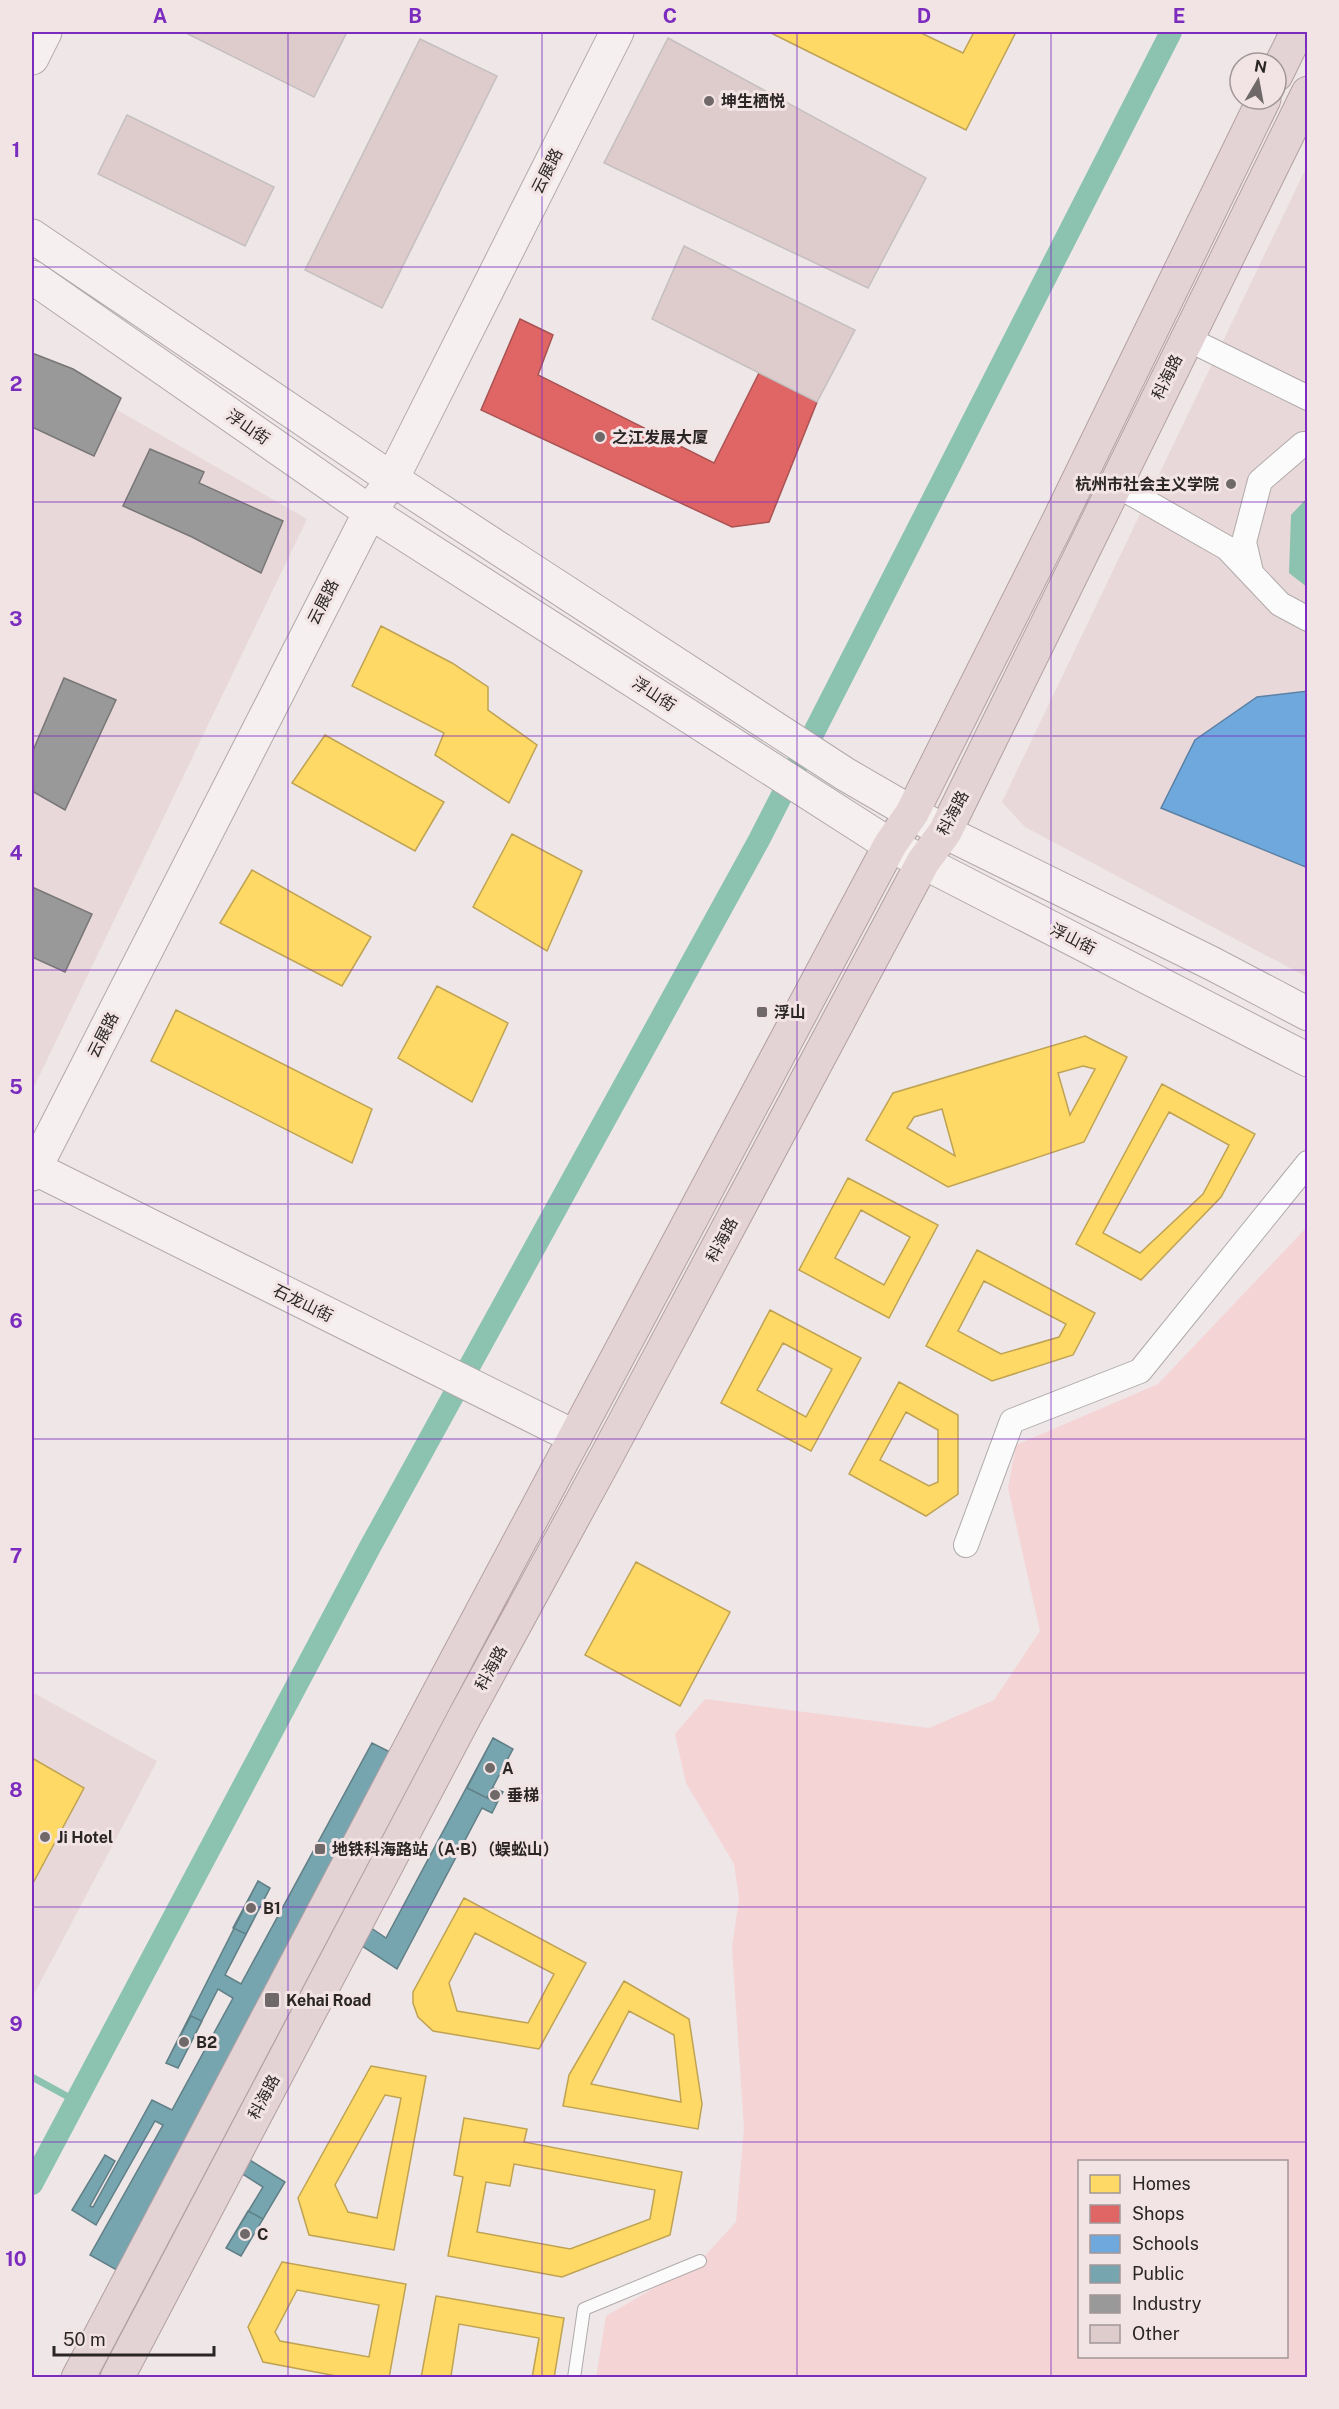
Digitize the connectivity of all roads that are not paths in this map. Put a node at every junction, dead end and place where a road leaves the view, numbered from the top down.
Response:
1 (45, 32) edge
2 (617, 32) edge
3 (1297, 32) edge
4 (1288, 51) edge
5 (32, 58) edge
6 (1308, 93) edge
7 (1258, 111) edge
8 (32, 236) edge
9 (32, 277) edge
10 (1186, 338) junction
11 (1308, 398) edge
12 (1308, 444) edge
13 (392, 479) junction
14 (1114, 484) junction
15 (369, 512) junction
16 (1251, 572) junction
17 (1308, 619) edge
18 (912, 813) junction
19 (945, 832) junction
20 (890, 845) junction
21 (923, 862) junction
22 (1308, 1014) edge
23 (1308, 1060) edge
24 (1308, 1163) edge
25 (32, 1170) edge
26 (575, 1437) junction
27 (966, 1545) dead end
28 (700, 2261) dead end
29 (78, 2378) edge
30 (117, 2378) edge
31 (574, 2378) edge

1 - 5 main road
2 - 13 main road, 云展路
3 - 4 highway
6 - 10 highway, 科海路
7 - 18 highway, 科海路
8 - 13 main road
9 - 15 main road, 浮山街
10 - 11 street
10 - 14 highway, 科海路
12 - 16 street
13 - 15 main road, 云展路
13 - 18 main road
14 - 16 street
14 - 19 highway, 科海路
15 - 20 main road, 浮山街
15 - 25 main road, 云展路
16 - 17 street
18 - 19 main road
18 - 20 highway, 科海路
19 - 21 highway, 科海路
19 - 22 main road
20 - 21 main road, 浮山街
20 - 26 highway, 科海路
21 - 23 main road, 浮山街
21 - 30 highway, 科海路
24 - 27 street
25 - 26 main road, 石龙山街
26 - 29 highway, 科海路
28 - 31 lane

